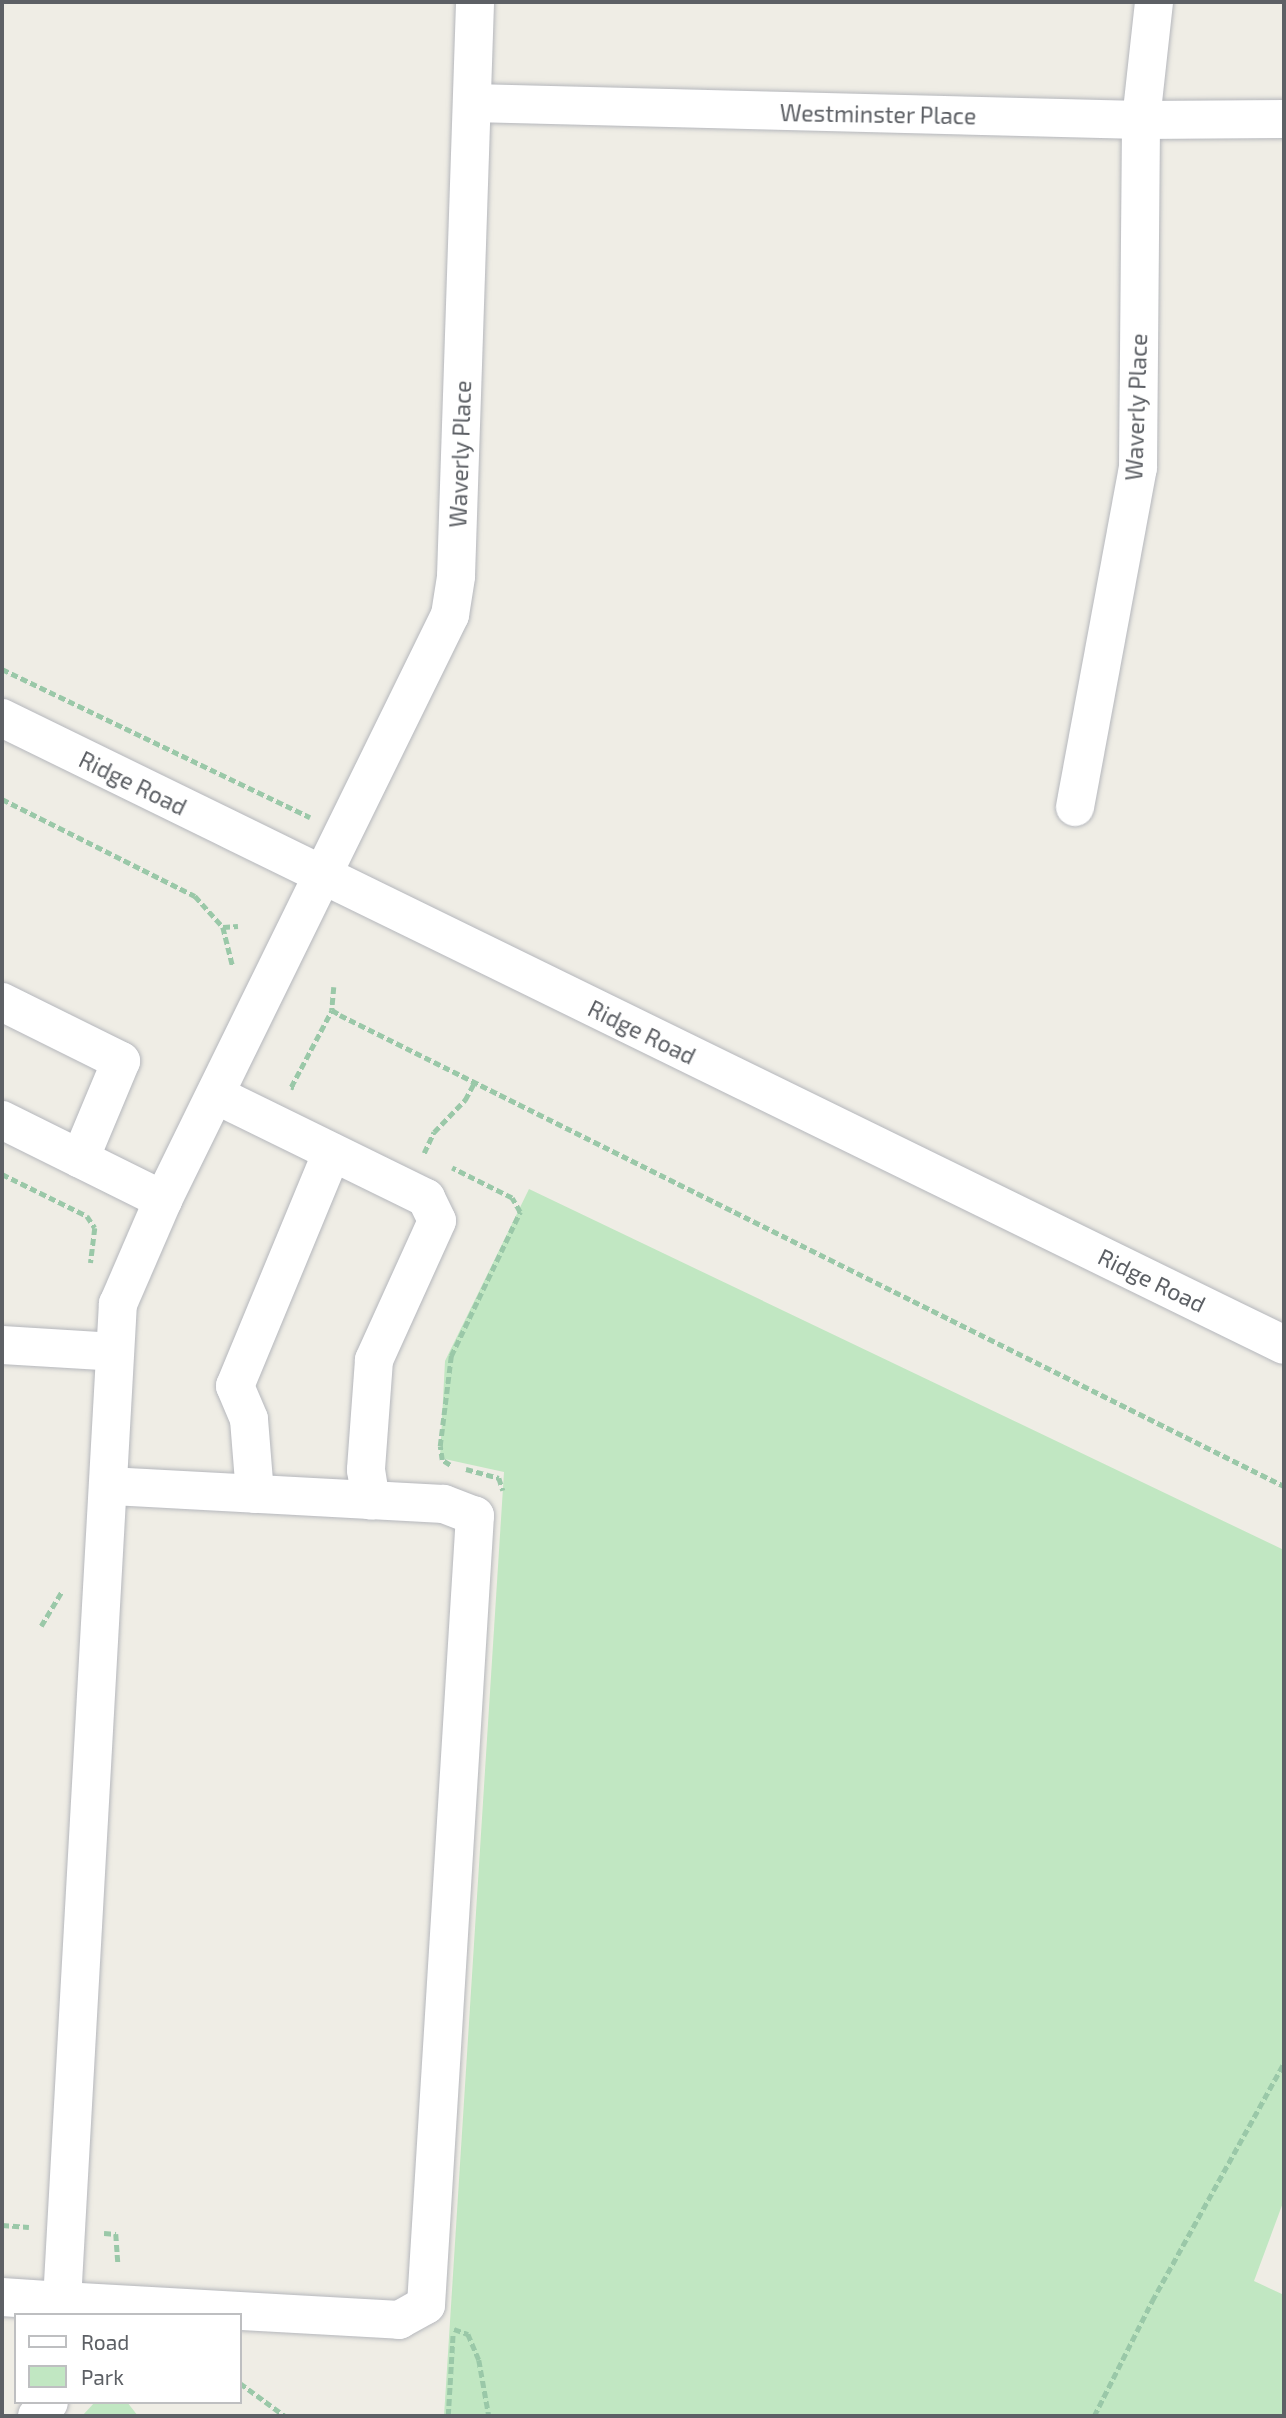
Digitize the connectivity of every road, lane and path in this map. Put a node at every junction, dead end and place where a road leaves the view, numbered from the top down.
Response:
1 (475, 2) edge
2 (1154, 2) edge
3 (472, 103) junction
4 (1284, 119) edge
5 (1141, 120) junction
6 (2, 669) edge
7 (2, 718) edge
8 (2, 799) edge
9 (1075, 807) dead end
10 (342, 832) junction
11 (320, 876) junction
12 (238, 926) dead end
13 (334, 987) dead end
14 (2, 1002) edge
15 (474, 1083) junction
16 (216, 1095) junction
17 (2, 1120) edge
18 (332, 1152) junction
19 (424, 1153) dead end
20 (80, 1159) junction
21 (2, 1174) edge
22 (163, 1200) junction
23 (90, 1267) dead end
24 (2, 1345) edge
25 (1284, 1345) edge
26 (115, 1352) junction
27 (108, 1486) junction
28 (1284, 1486) edge
29 (255, 1494) junction
30 (371, 1501) junction
31 (1284, 2063) edge
32 (2, 2297) edge
33 (62, 2308) edge
34 (202, 2313) edge
35 (242, 2314) edge
36 (453, 2329) dead end
37 (242, 2384) edge
38 (285, 2416) edge
39 (489, 2416) edge
40 (1094, 2416) edge

1 - 3 street, Waverly Place
2 - 5 street, Waverly Place
3 - 5 street, Westminster Place
3 - 10 street, Waverly Place
4 - 5 street, Westminster Place
5 - 9 street, Waverly Place
6 - 10 path
7 - 11 street, Ridge Road
8 - 12 path
10 - 11 street, Waverly Place
11 - 16 street, Waverly Place
11 - 25 street, Ridge Road
13 - 15 path
14 - 20 street
15 - 19 path
15 - 28 path
16 - 18 street
16 - 22 street, Waverly Place
17 - 20 street
18 - 29 street
18 - 30 street
20 - 22 street
21 - 23 path
22 - 26 street, Waverly Place
24 - 26 street
26 - 27 street, Waverly Place
27 - 29 street
27 - 33 street, Waverly Place
29 - 30 street
30 - 35 street
31 - 40 path
32 - 33 street
33 - 34 street
36 - 39 path
37 - 38 path

